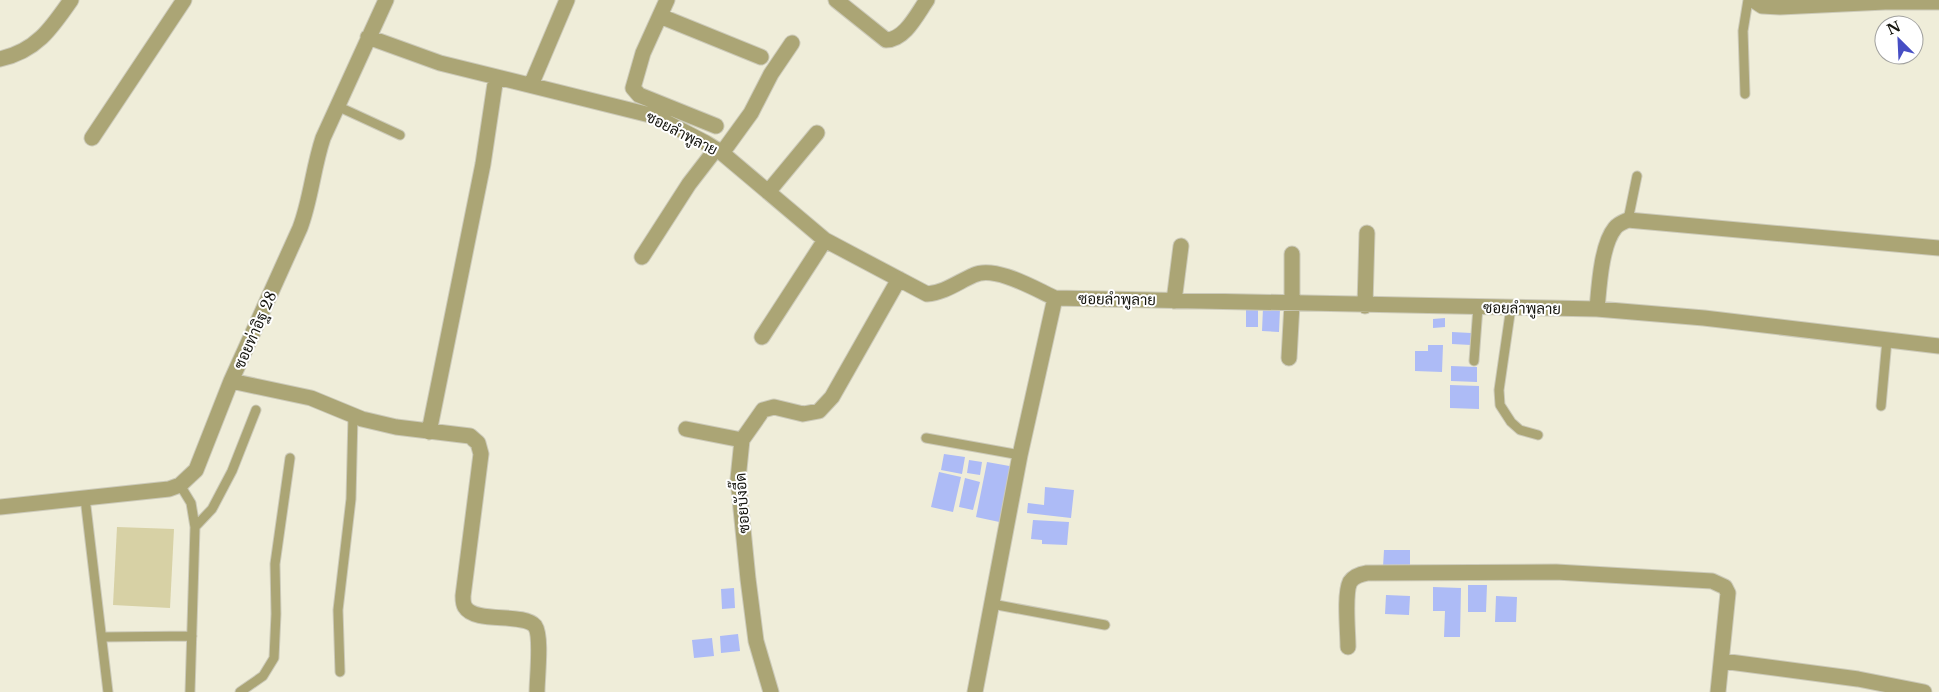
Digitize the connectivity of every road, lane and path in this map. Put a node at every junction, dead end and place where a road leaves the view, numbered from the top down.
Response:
1 (71, 0) edge
2 (184, 0) edge
3 (386, 0) edge
4 (567, 0) edge
5 (667, 0) edge
6 (836, 0) edge
7 (927, 0) edge
8 (1748, 0) edge
9 (1753, 0) edge
10 (1939, 2) edge
11 (660, 16) junction
12 (368, 37) junction
13 (792, 43) dead end
14 (761, 57) dead end
15 (0, 59) edge
16 (496, 77) junction
17 (530, 85) junction
18 (1745, 94) dead end
19 (337, 106) junction
20 (716, 126) dead end
21 (817, 133) dead end
22 (400, 135) dead end
23 (92, 138) dead end
24 (719, 151) junction
25 (1638, 176) dead end
26 (768, 192) junction
27 (1628, 220) junction
28 (1367, 233) dead end
29 (824, 240) junction
30 (1181, 246) dead end
31 (1939, 248) edge
32 (1292, 254) dead end
33 (642, 257) dead end
34 (899, 279) junction
35 (1055, 298) junction
36 (1174, 301) junction
37 (1292, 304) junction
38 (1365, 306) junction
39 (1478, 307) junction
40 (1511, 307) junction
41 (1597, 310) junction
42 (762, 337) dead end
43 (1887, 340) junction
44 (1939, 346) edge
45 (1289, 358) dead end
46 (1474, 361) dead end
47 (232, 381) junction
48 (1881, 406) dead end
49 (256, 410) dead end
50 (353, 415) junction
51 (686, 429) dead end
52 (429, 432) junction
53 (1538, 436) dead end
54 (926, 438) dead end
55 (742, 440) junction
56 (1020, 455) junction
57 (290, 458) dead end
58 (180, 485) junction
59 (85, 498) junction
60 (0, 507) edge
61 (195, 527) junction
62 (992, 604) junction
63 (1105, 625) dead end
64 (192, 636) junction
65 (103, 637) junction
66 (1348, 647) dead end
67 (1722, 661) junction
68 (340, 672) dead end
69 (244, 691) edge
70 (108, 692) edge
71 (190, 692) edge
72 (537, 692) edge
73 (771, 692) edge
74 (975, 692) edge
75 (1718, 692) edge
76 (1924, 692) edge

1 - 15 street
2 - 23 street
3 - 12 street, ซอยท่าอิฐ 28
4 - 17 street
5 - 11 street
6 - 7 street
8 - 18 lane
9 - 10 street
11 - 14 street
11 - 20 street
12 - 16 street, ซอยลำพูลาย
12 - 19 street, ซอยท่าอิฐ 28
13 - 24 street
16 - 17 street, ซอยลำพูลาย
16 - 52 street
17 - 24 street, ซอยลำพูลาย
19 - 22 lane
19 - 47 street, ซอยท่าอิฐ 28
21 - 26 street
24 - 26 street, ซอยลำพูลาย
24 - 33 street
25 - 27 lane
26 - 29 street, ซอยลำพูลาย
27 - 31 street
27 - 41 street
28 - 38 street
29 - 34 street, ซอยลำพูลาย
29 - 42 street
30 - 36 street
32 - 37 street
34 - 35 street, ซอยลำพูลาย
34 - 55 street, ซอยบังอี๊ด
35 - 36 street, ซอยลำพูลาย
35 - 56 street
36 - 37 street, ซอยลำพูลาย
37 - 38 street, ซอยลำพูลาย
37 - 45 street
38 - 39 street, ซอยลำพูลาย
39 - 40 street, ซอยลำพูลาย
39 - 46 lane
40 - 41 street, ซอยลำพูลาย
40 - 53 lane
41 - 43 street, ซอยลำพูลาย
43 - 44 street, ซอยลำพูลาย
43 - 48 lane
47 - 50 street
47 - 58 street, ซอยท่าอิฐ 28
49 - 61 lane
50 - 52 street
50 - 68 lane
51 - 55 street
52 - 72 street
54 - 56 lane
55 - 73 street, ซอยบังอี๊ด
56 - 62 street
57 - 69 lane
58 - 59 street
58 - 61 lane
59 - 60 street
59 - 65 lane
61 - 64 lane
62 - 63 lane
62 - 74 street
64 - 65 lane
64 - 71 lane
65 - 70 lane
66 - 67 street
67 - 75 street
67 - 76 street

